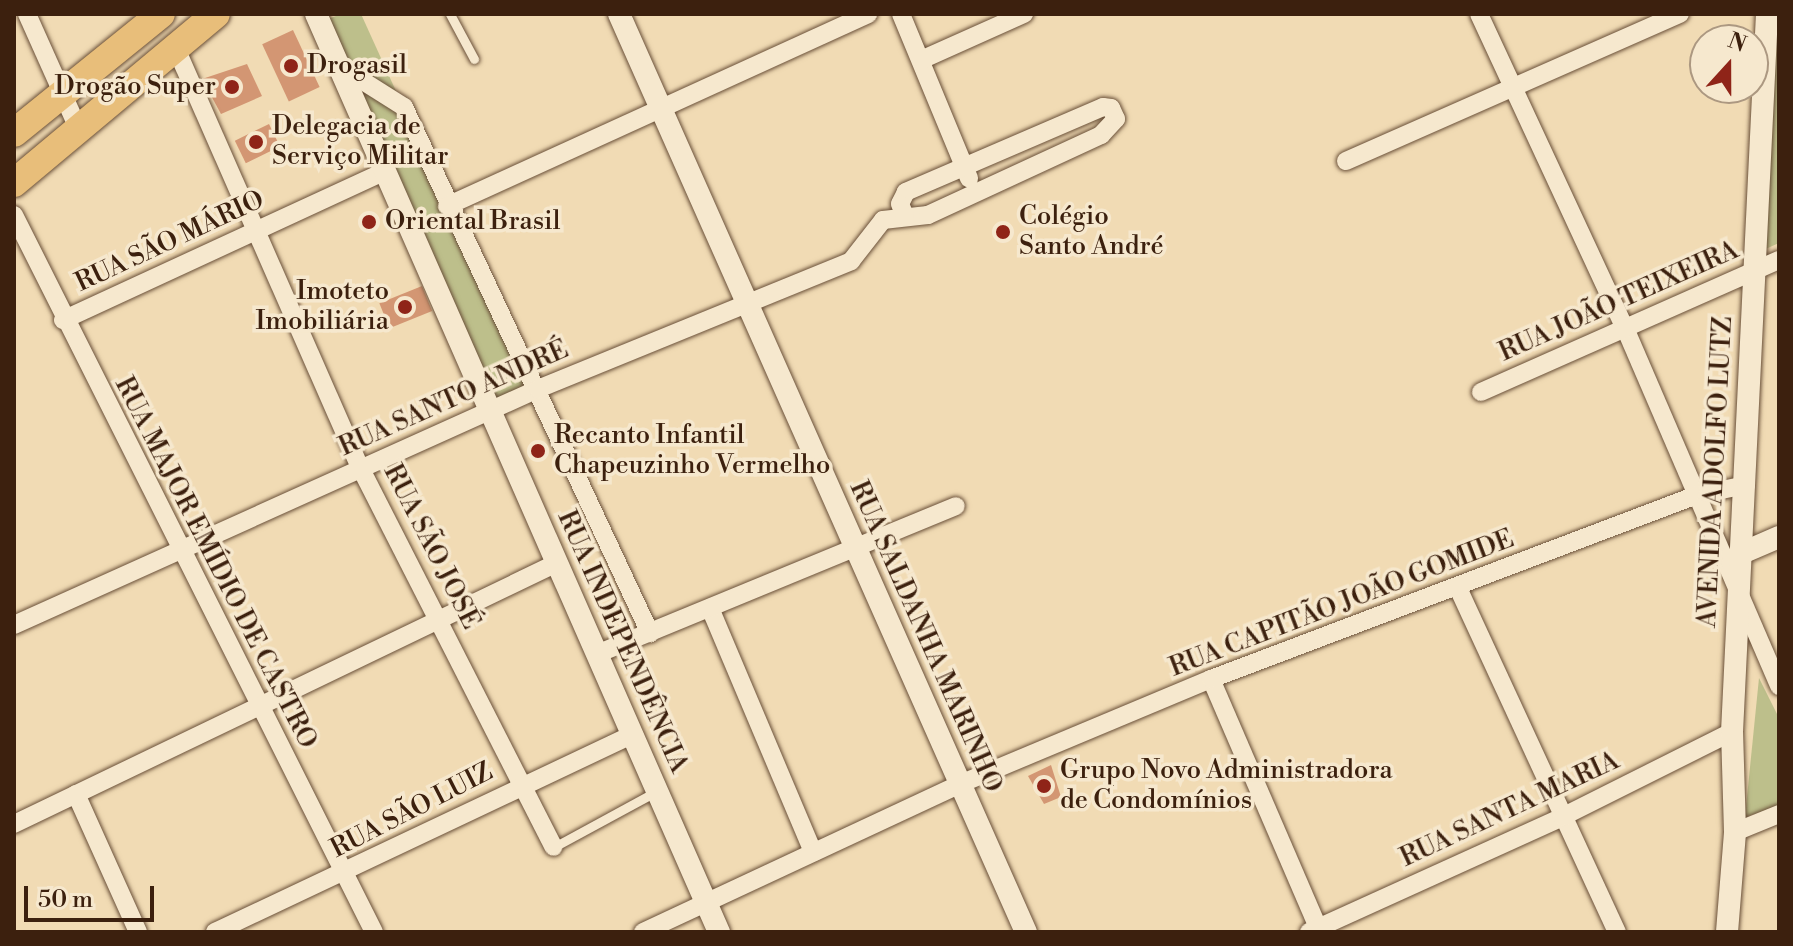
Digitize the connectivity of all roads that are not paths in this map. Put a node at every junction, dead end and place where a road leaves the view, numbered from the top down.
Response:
1 (27, 14) edge
2 (161, 14) edge
3 (216, 14) edge
4 (316, 14) edge
5 (450, 14) edge
6 (619, 14) edge
7 (868, 14) edge
8 (901, 14) edge
9 (1024, 14) edge
10 (1479, 14) edge
11 (1680, 14) edge
12 (1767, 14) edge
13 (1775, 14) edge
14 (1779, 22) edge
15 (175, 46) junction
16 (474, 59) dead end
17 (921, 60) junction
18 (339, 66) junction
19 (1511, 89) junction
20 (62, 93) junction
21 (661, 108) junction
22 (77, 126) junction
23 (14, 133) edge
24 (1044, 133) junction
25 (998, 154) junction
26 (1052, 157) junction
27 (1346, 161) dead end
28 (965, 169) junction
29 (385, 171) junction
30 (1008, 177) junction
31 (14, 183) edge
32 (974, 192) junction
33 (447, 206) junction
34 (14, 215) edge
35 (905, 216) junction
36 (256, 231) junction
37 (1779, 260) edge
38 (1753, 271) junction
39 (747, 303) junction
40 (63, 320) junction
41 (1625, 328) junction
42 (538, 389) junction
43 (1481, 392) dead end
44 (490, 411) junction
45 (361, 469) junction
46 (1746, 485) junction
47 (1697, 495) junction
48 (956, 506) dead end
49 (1779, 537) edge
50 (854, 546) junction
51 (179, 550) junction
52 (1742, 553) junction
53 (557, 563) junction
54 (1458, 588) junction
55 (1738, 589) junction
56 (710, 608) junction
57 (439, 620) junction
58 (14, 625) edge
59 (650, 633) junction
60 (597, 654) junction
61 (1211, 679) junction
62 (1779, 686) edge
63 (257, 706) junction
64 (1732, 732) junction
65 (632, 735) junction
66 (960, 784) junction
67 (523, 785) junction
68 (657, 791) junction
69 (76, 794) junction
70 (1779, 814) edge
71 (1562, 817) junction
72 (14, 824) edge
73 (1735, 832) junction
74 (554, 847) joint
75 (813, 852) junction
76 (344, 875) junction
77 (707, 904) junction
78 (1316, 931) edge
79 (138, 932) edge
80 (215, 932) edge
81 (374, 932) edge
82 (643, 932) edge
83 (719, 932) edge
84 (1026, 932) edge
85 (1617, 932) edge
86 (1727, 932) edge

1 - 20 street
2 - 20 main road
3 - 15 main road
4 - 18 street, RUA INDEPENDÊNCIA
5 - 16 lane
6 - 21 street, RUA SALDANHA MARINHO
7 - 21 street
8 - 17 street
9 - 17 street
10 - 19 street
11 - 19 street
12 - 38 street, AVENIDA ADOLFO LUTZ
13 - 14 street
15 - 22 main road
15 - 36 street, RUA SÃO JOSÉ
17 - 28 street
18 - 29 street, RUA INDEPENDÊNCIA
18 - 33 street, RUA INDEPENDÊNCIA
19 - 27 street
19 - 41 street
20 - 22 street
20 - 23 main road
21 - 33 street
21 - 39 street, RUA SALDANHA MARINHO
22 - 31 main road
24 - 25 street, RUA SANTO ANDRÉ
24 - 26 street
24 - 26 street, RUA SANTO ANDRÉ
25 - 28 street, RUA SANTO ANDRÉ
25 - 30 street
26 - 30 street, RUA SANTO ANDRÉ
28 - 32 street
28 - 35 street, RUA SANTO ANDRÉ
29 - 36 street, RUA SÃO MÁRIO
29 - 44 street, RUA INDEPENDÊNCIA
30 - 32 street, RUA SANTO ANDRÉ
32 - 35 street, RUA SANTO ANDRÉ
33 - 42 street, RUA INDEPENDÊNCIA
34 - 40 street, RUA MAJOR EMÍDIO DE CASTRO
35 - 39 street, RUA SANTO ANDRÉ
36 - 40 street, RUA SÃO MÁRIO
36 - 45 street, RUA SÃO JOSÉ
37 - 38 street, RUA JOÃO TEIXEIRA
38 - 41 street, RUA JOÃO TEIXEIRA
38 - 46 street, AVENIDA ADOLFO LUTZ
39 - 42 street, RUA SANTO ANDRÉ
39 - 50 street, RUA SALDANHA MARINHO
40 - 51 street, RUA MAJOR EMÍDIO DE CASTRO
41 - 43 street, RUA JOÃO TEIXEIRA
41 - 47 street
42 - 44 street, RUA SANTO ANDRÉ
42 - 59 street, RUA INDEPENDÊNCIA
44 - 45 street, RUA SANTO ANDRÉ
44 - 53 street, RUA INDEPENDÊNCIA
45 - 51 street, RUA SANTO ANDRÉ
45 - 57 street, RUA SÃO JOSÉ
46 - 47 street, RUA CAPITÃO JOÃO GOMIDE
46 - 52 street, AVENIDA ADOLFO LUTZ
47 - 54 street, RUA CAPITÃO JOÃO GOMIDE
47 - 55 street
48 - 50 street
49 - 52 street
50 - 56 street
50 - 66 street, RUA SALDANHA MARINHO
51 - 58 street, RUA SANTO ANDRÉ
51 - 63 street, RUA MAJOR EMÍDIO DE CASTRO
52 - 55 street, AVENIDA ADOLFO LUTZ
53 - 57 street
53 - 60 street, RUA INDEPENDÊNCIA
54 - 61 street, RUA CAPITÃO JOÃO GOMIDE
54 - 71 street
55 - 62 street
55 - 64 street, AVENIDA ADOLFO LUTZ
56 - 59 street
56 - 75 street
57 - 63 street
57 - 67 street, RUA SÃO JOSÉ
59 - 60 street
60 - 65 street, RUA INDEPENDÊNCIA
61 - 66 street, RUA CAPITÃO JOÃO GOMIDE
61 - 78 street
63 - 69 street
63 - 76 street, RUA MAJOR EMÍDIO DE CASTRO
64 - 71 street, RUA SANTA MARIA
64 - 73 street, AVENIDA ADOLFO LUTZ
65 - 67 street, RUA SÃO LUIZ
65 - 68 street, RUA INDEPENDÊNCIA
66 - 75 street, RUA CAPITÃO JOÃO GOMIDE
66 - 84 street, RUA SALDANHA MARINHO
67 - 74 street, RUA SÃO JOSÉ
67 - 76 street, RUA SÃO LUIZ
68 - 74 lane
68 - 77 street, RUA INDEPENDÊNCIA
69 - 72 street
69 - 79 street
70 - 73 street
71 - 78 street, RUA SANTA MARIA
71 - 85 street
73 - 86 street, AVENIDA ADOLFO LUTZ
75 - 77 street, RUA CAPITÃO JOÃO GOMIDE
76 - 80 street, RUA SÃO LUIZ
76 - 81 street, RUA MAJOR EMÍDIO DE CASTRO
77 - 82 street, RUA CAPITÃO JOÃO GOMIDE
77 - 83 street, RUA INDEPENDÊNCIA

